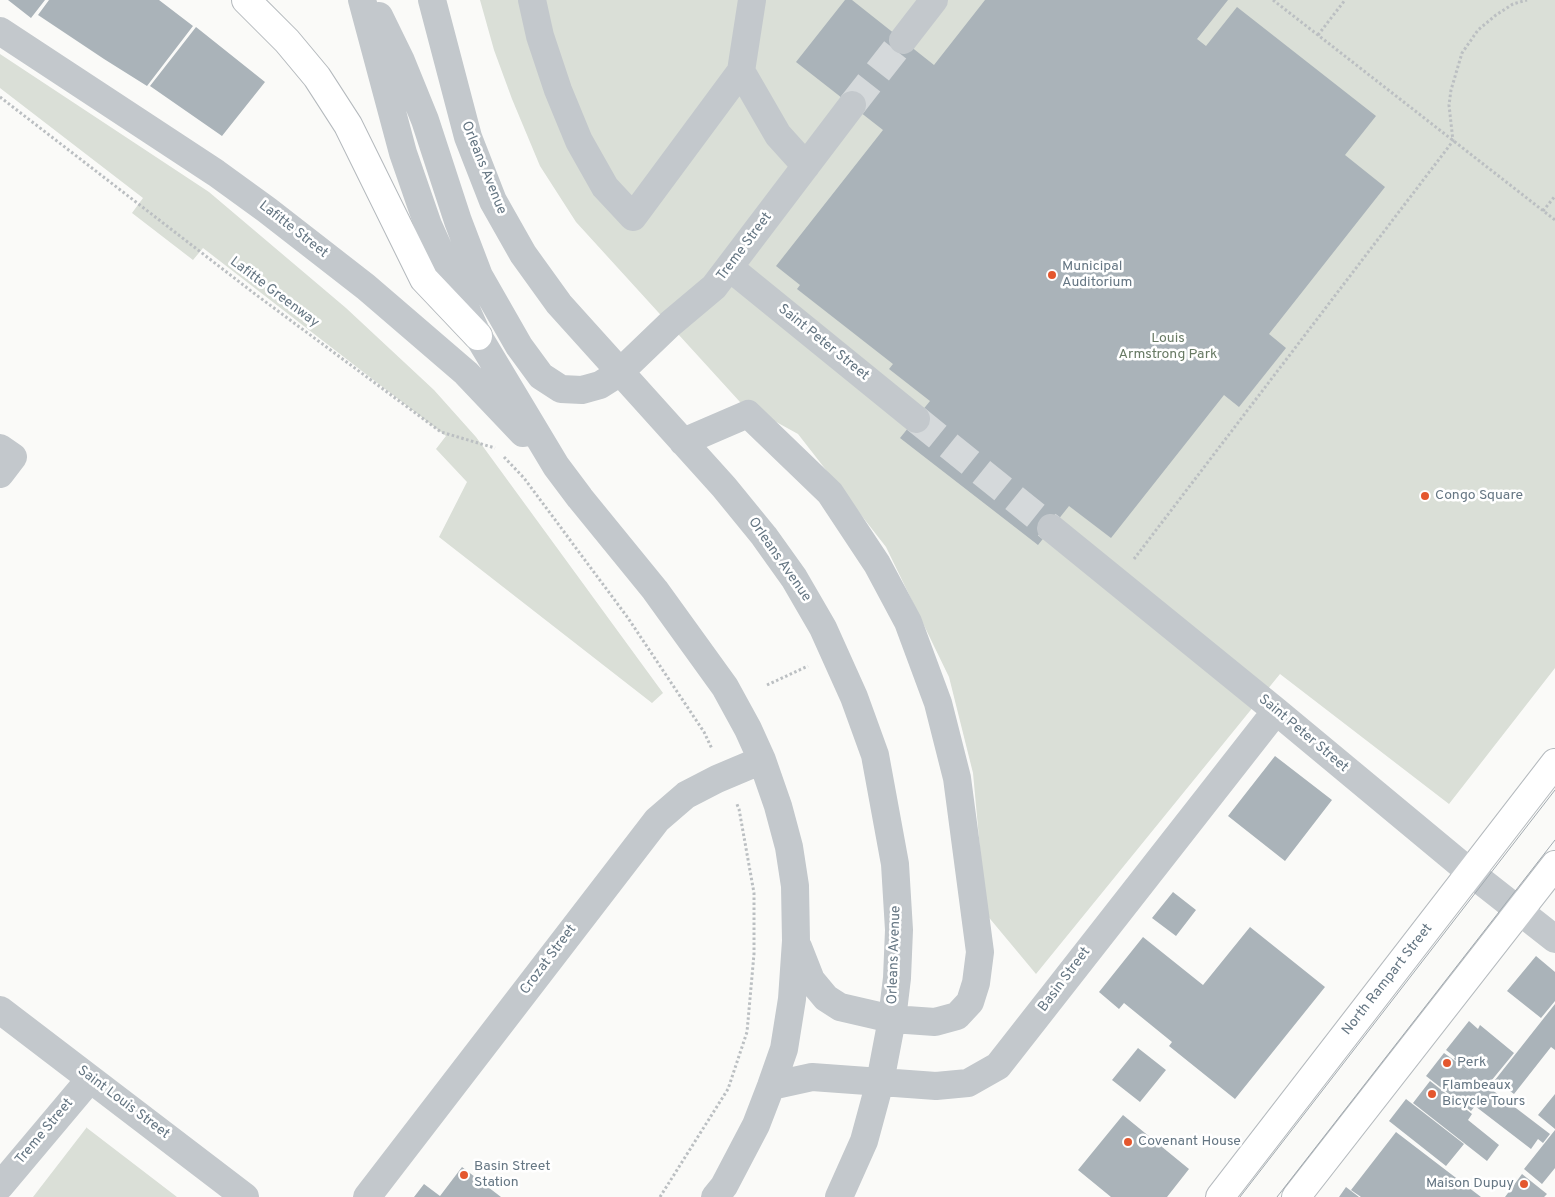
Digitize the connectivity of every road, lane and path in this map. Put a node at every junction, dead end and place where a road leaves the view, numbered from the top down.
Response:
1 (246, 0) edge
2 (362, 0) edge
3 (370, 0) edge
4 (432, 0) edge
5 (532, 0) edge
6 (752, 0) edge
7 (934, 0) edge
8 (1273, 0) edge
9 (1345, 0) edge
10 (1527, 0) edge
11 (0, 31) edge
12 (1318, 35) junction
13 (903, 40) tunnel mouth
14 (741, 71) junction
15 (0, 97) edge
16 (852, 106) tunnel mouth
17 (1453, 141) junction
18 (806, 166) junction
19 (1555, 196) edge
20 (1543, 211) junction
21 (1555, 220) edge
22 (729, 267) junction
23 (478, 336) junction
24 (620, 373) junction
25 (916, 419) tunnel mouth
26 (683, 442) junction
27 (504, 451) dead end
28 (556, 466) junction
29 (1051, 528) tunnel mouth
30 (1117, 582) junction
31 (809, 666) dead end
32 (767, 685) dead end
33 (1276, 711) junction
34 (762, 760) junction
35 (1555, 763) edge
36 (1555, 865) edge
37 (1471, 874) junction
38 (1519, 911) junction
39 (1555, 938) edge
40 (796, 941) junction
41 (0, 1010) edge
42 (892, 1019) junction
43 (90, 1078) junction
44 (880, 1082) junction
45 (771, 1086) junction
46 (0, 1186) edge
47 (722, 1193) edge
48 (245, 1197) edge
49 (367, 1197) edge
50 (839, 1197) edge
51 (1220, 1197) edge
52 (1296, 1197) edge

1 - 23 main road
2 - 23 street
3 - 24 street, Treme Street
4 - 24 street, Orleans Avenue
5 - 14 street
6 - 14 street
7 - 13 street
8 - 12 path
9 - 12 path
10 - 17 path
11 - 28 street, Lafitte Street
12 - 17 path
14 - 18 street
15 - 27 path, Lafitte Greenway
16 - 18 street, Treme Street
17 - 20 path
17 - 30 path
18 - 22 street, Treme Street
19 - 20 path
20 - 21 path
22 - 24 street, Treme Street
22 - 25 street, Saint Peter Street
23 - 28 street
24 - 26 street, Orleans Avenue
26 - 42 street, Orleans Avenue
26 - 42 street
28 - 34 street
29 - 30 street, Saint Peter Street
30 - 33 street, Saint Peter Street
31 - 32 path
33 - 37 street, Saint Peter Street
33 - 44 street, Basin Street
34 - 40 street
34 - 49 street, Crozat Street
35 - 37 main road, North Rampart Street
36 - 38 main road
37 - 38 street, Saint Peter Street
37 - 51 main road, North Rampart Street
38 - 39 street, Saint Peter Street
38 - 52 main road
40 - 42 street
40 - 45 street
41 - 43 street, Saint Louis Street
42 - 44 street, Orleans Avenue
43 - 46 street, Treme Street
43 - 48 street, Saint Louis Street
44 - 45 street, Basin Street
44 - 50 street, Orleans Avenue
45 - 47 street

